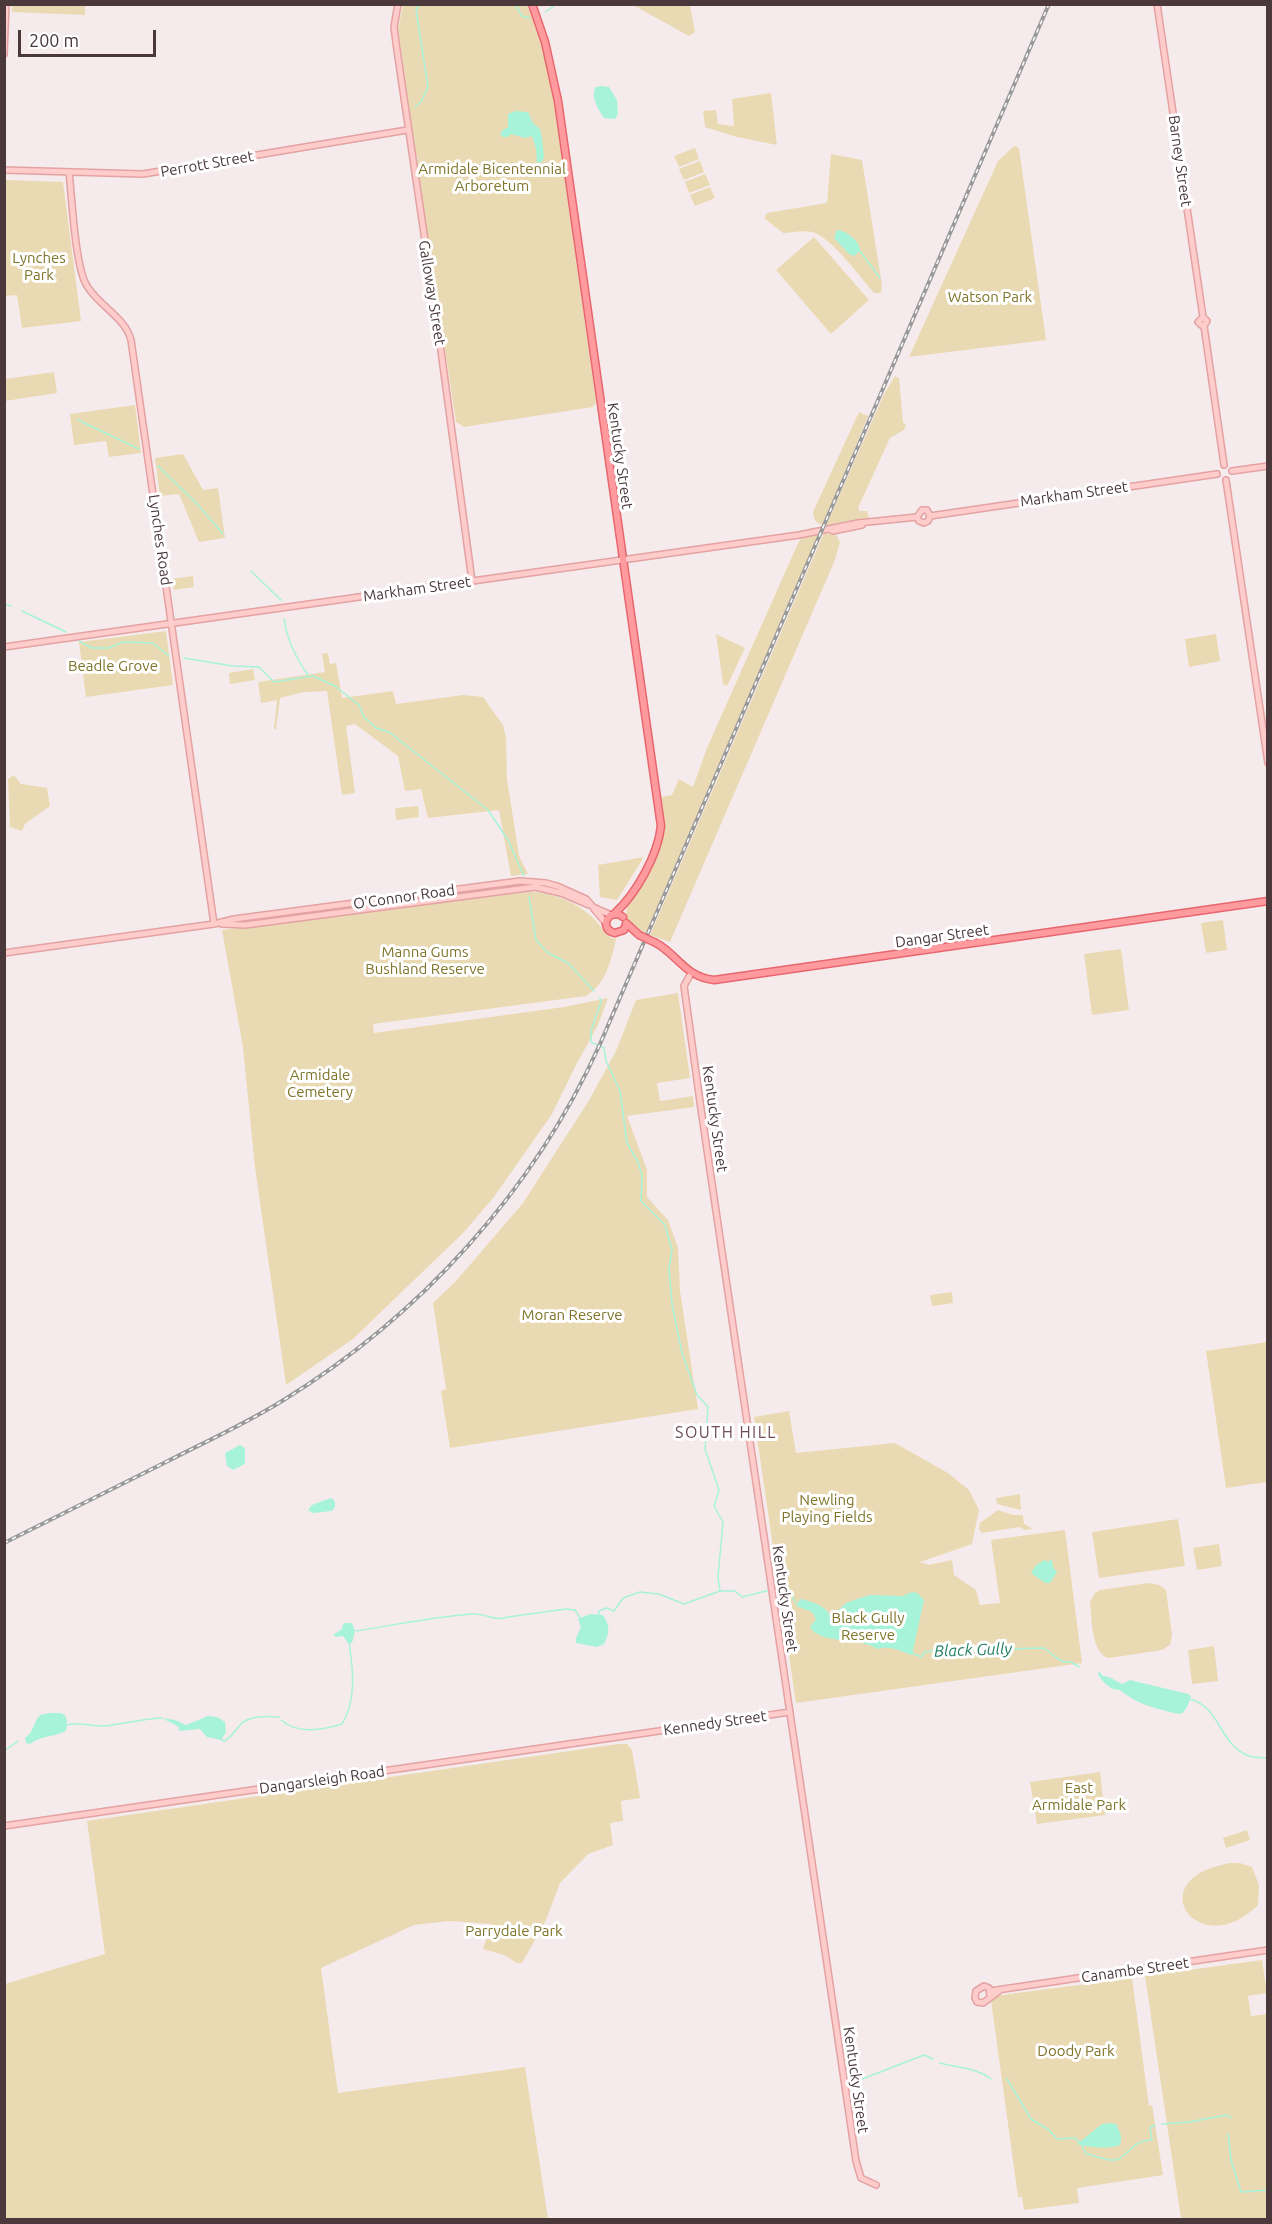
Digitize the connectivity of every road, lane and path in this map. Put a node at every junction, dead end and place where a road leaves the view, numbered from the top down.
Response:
1 (6, 4) edge
2 (398, 4) edge
3 (532, 4) edge
4 (1157, 4) edge
5 (4, 54) edge
6 (407, 130) junction
7 (4, 170) edge
8 (69, 172) junction
9 (1224, 465) junction
10 (1268, 466) edge
11 (1232, 471) junction
12 (1217, 474) junction
13 (1226, 480) junction
14 (622, 560) junction
15 (472, 581) junction
16 (172, 623) junction
17 (4, 647) edge
18 (1268, 763) edge
19 (1268, 901) edge
20 (624, 905) junction
21 (591, 906) junction
22 (613, 914) junction
23 (623, 916) junction
24 (606, 922) junction
25 (214, 924) junction
26 (626, 924) junction
27 (621, 932) junction
28 (637, 934) junction
29 (4, 953) edge
30 (691, 973) junction
31 (790, 1712) junction
32 (639, 1734) joint
33 (4, 1826) edge
34 (1268, 1950) edge
35 (990, 1993) dead end
36 (876, 2185) dead end

1 - 5 street
2 - 6 street, Galloway Street
3 - 14 main road, Kentucky Street
4 - 9 street, Barney Street
6 - 8 street, Perrott Street
6 - 15 street, Galloway Street
7 - 8 street, Perrott Street
8 - 16 street, Lynches Road
9 - 11 street
9 - 12 street
10 - 11 street
11 - 13 street
12 - 13 street
12 - 14 street, Markham Street
13 - 18 street
14 - 15 street, Markham Street
14 - 20 main road, Kentucky Street
15 - 16 street, Markham Street
16 - 17 street, Markham Street
16 - 25 street, Lynches Road
19 - 30 main road, Dangar Street
20 - 22 main road, Kentucky Street
20 - 23 main road, Kentucky Street
21 - 22 street, O'Connor Road
21 - 24 street, O'Connor Road
21 - 25 street, O'Connor Road
22 - 23 main road
22 - 24 main road
23 - 26 main road
24 - 27 main road
25 - 29 street, O'Connor Road
26 - 27 main road
26 - 28 main road
27 - 28 main road
28 - 30 main road, bridge
30 - 31 street, Kentucky Street
31 - 32 street, Kennedy Street
31 - 36 street, Kentucky Street
32 - 33 street, Dangarsleigh Road
34 - 35 street, Canambe Street

